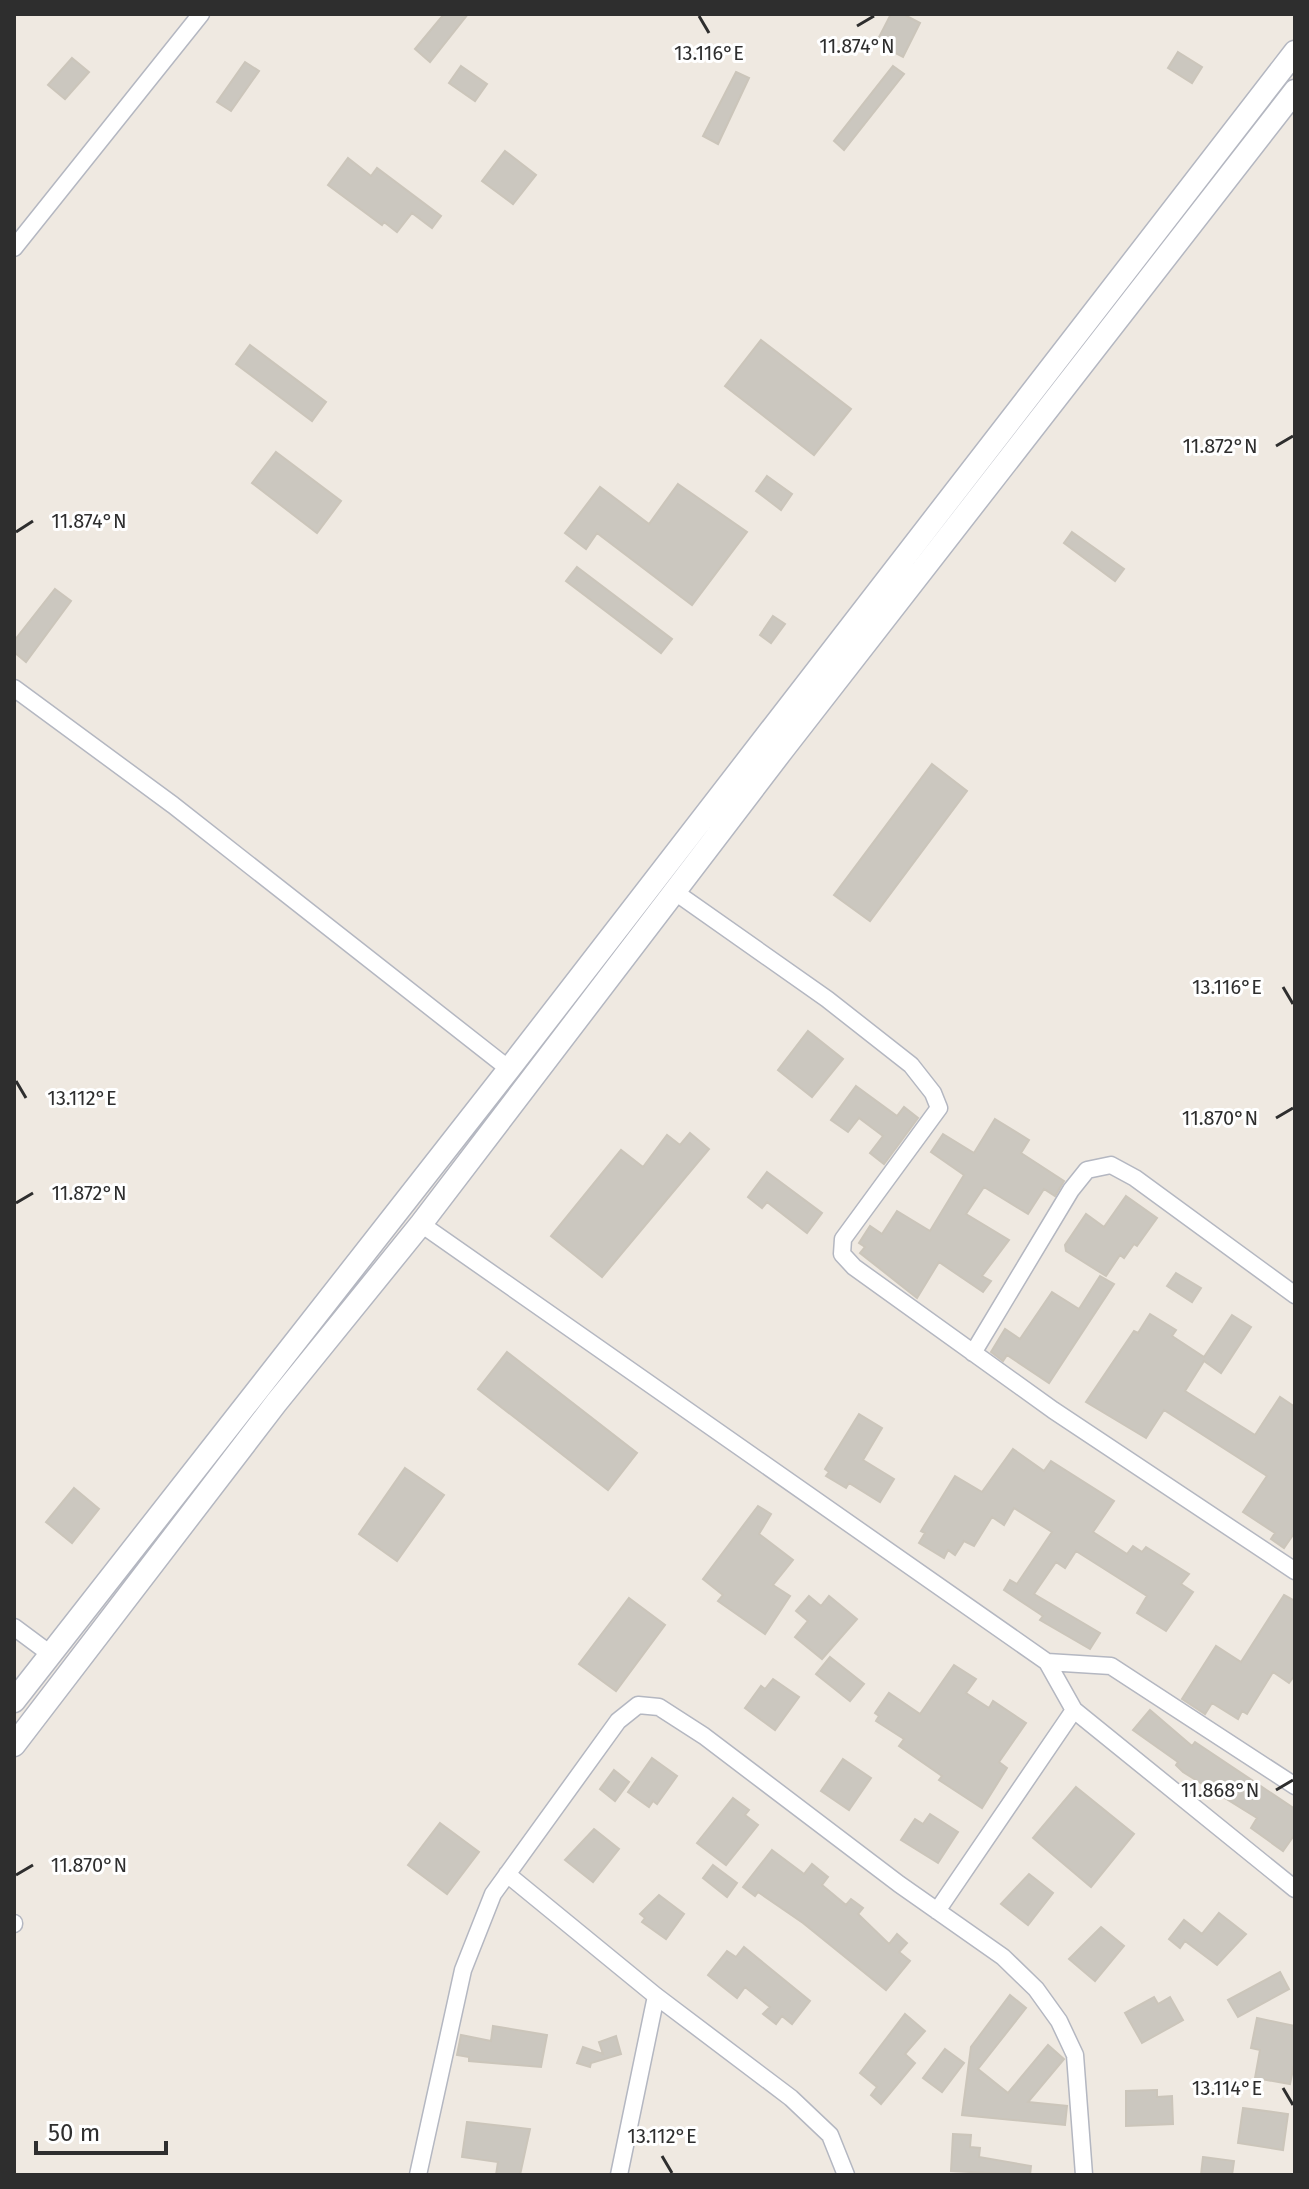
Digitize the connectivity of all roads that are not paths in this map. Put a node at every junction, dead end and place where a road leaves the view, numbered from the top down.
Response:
1 (201, 14) edge
2 (1295, 52) edge
3 (1295, 91) edge
4 (14, 248) edge
5 (14, 688) edge
6 (675, 892) junction
7 (509, 1069) junction
8 (421, 1224) junction
9 (1295, 1295) edge
10 (973, 1353) junction
11 (1295, 1571) edge
12 (14, 1627) edge
13 (49, 1653) junction
14 (1047, 1662) junction
15 (14, 1701) edge
16 (1074, 1710) junction
17 (14, 1745) edge
18 (1295, 1786) edge
19 (507, 1874) junction
20 (1295, 1889) edge
21 (937, 1911) junction
22 (656, 1996) junction
23 (418, 2175) edge
24 (619, 2175) edge
25 (846, 2175) edge
26 (1084, 2175) edge

1 - 4 street
2 - 7 street
3 - 6 street
5 - 7 street
6 - 8 street
6 - 10 street
7 - 13 street
8 - 14 street
8 - 17 street
9 - 10 street
10 - 11 street
12 - 13 street
13 - 15 street
14 - 16 street
14 - 18 street
16 - 20 street
16 - 21 street
19 - 21 street
19 - 22 street
19 - 23 street
21 - 26 street
22 - 24 street
22 - 25 street

